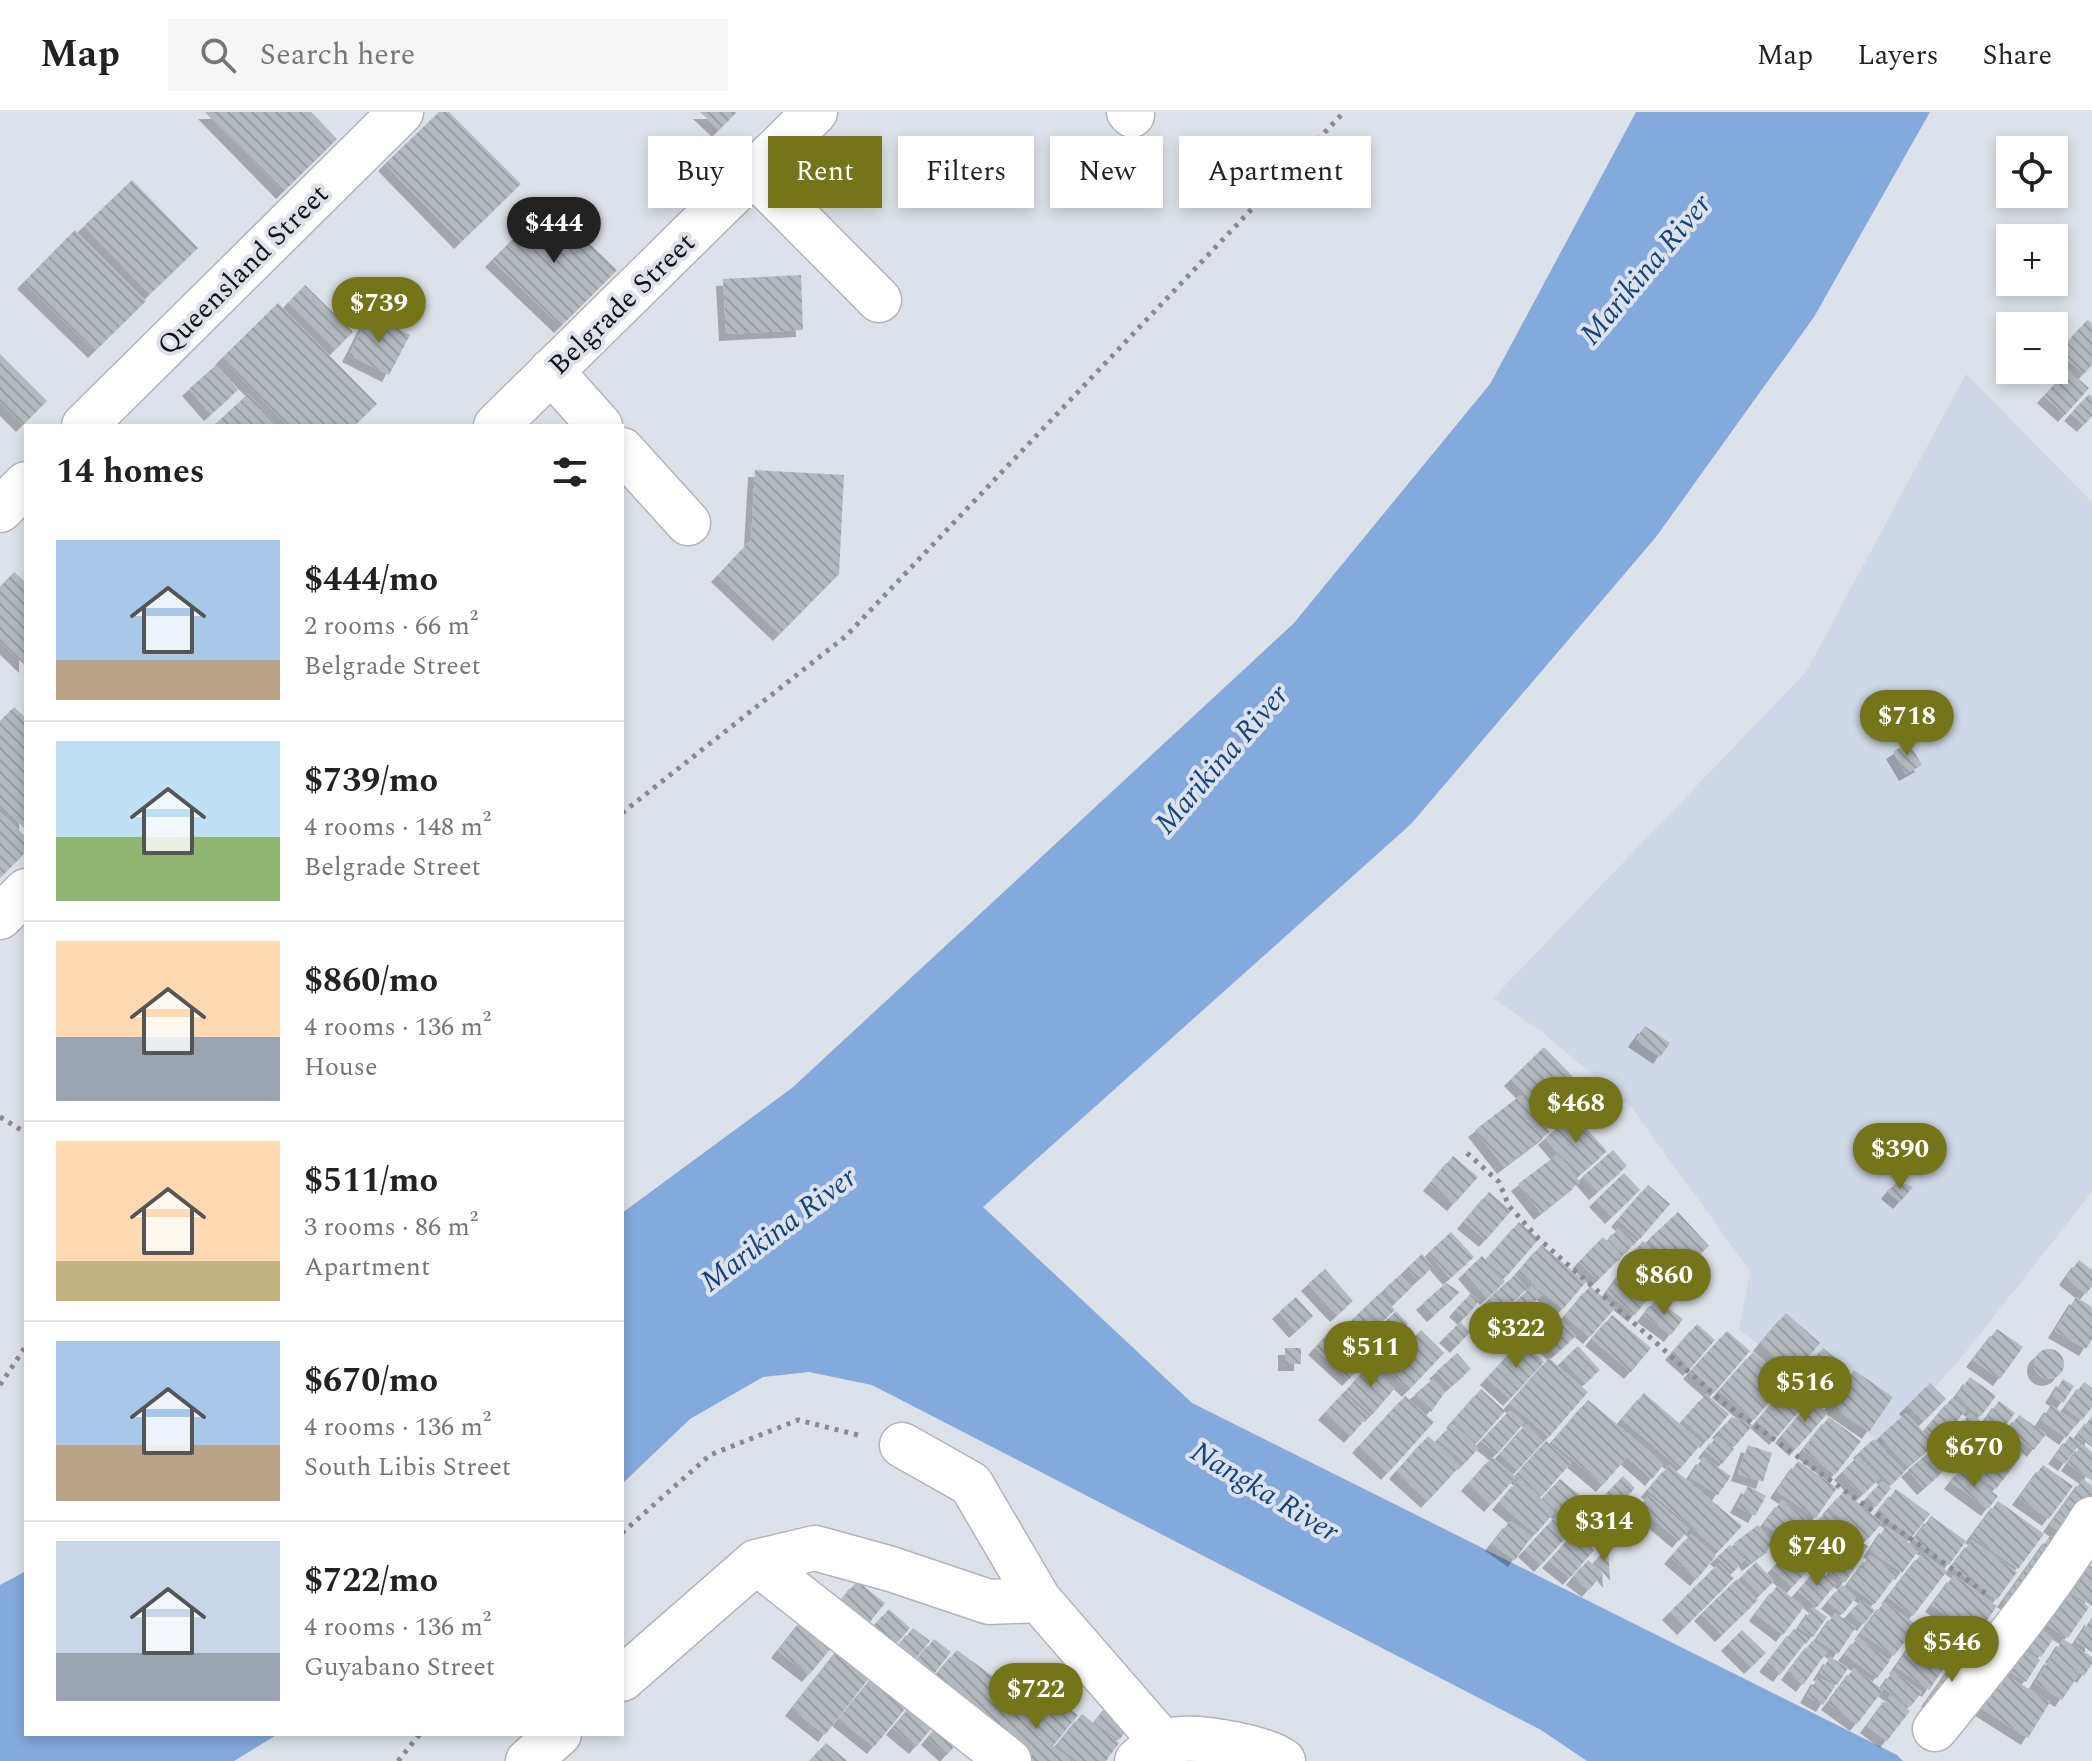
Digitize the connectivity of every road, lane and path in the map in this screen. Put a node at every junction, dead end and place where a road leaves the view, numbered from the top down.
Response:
1 (401, 112) edge
2 (815, 112) edge
3 (1344, 112) edge
4 (753, 173) junction
5 (879, 300) dead end
6 (551, 371) junction
7 (86, 424) edge
8 (498, 424) edge
9 (598, 424) edge
10 (624, 452) edge
11 (24, 486) edge
12 (0, 510) edge
13 (688, 523) dead end
14 (624, 811) edge
15 (24, 893) edge
16 (0, 917) edge
17 (0, 1117) edge
18 (24, 1132) edge
19 (1467, 1153) dead end
20 (24, 1349) edge
21 (0, 1385) edge
22 (902, 1445) joint
23 (2092, 1519) edge
24 (624, 1531) edge
25 (756, 1562) junction
26 (1039, 1600) junction
27 (2021, 1619) junction
28 (624, 1677) edge
29 (1935, 1729) dead end
30 (418, 1736) edge
31 (557, 1736) edge
32 (1150, 1752) edge
33 (398, 1761) edge
34 (528, 1761) edge
35 (1009, 1761) edge
36 (1283, 1761) edge

1 - 7 street, Queensland Street
2 - 4 street, Belgrade Street
3 - 14 path
4 - 5 street
4 - 6 street, Belgrade Street
6 - 8 street, Belgrade Street
6 - 9 street
10 - 13 street
11 - 12 street
15 - 16 street
17 - 18 path
19 - 27 path
20 - 21 path
22 - 24 path
22 - 26 street
23 - 27 street
25 - 26 street
25 - 28 street
25 - 35 street
26 - 32 street
27 - 29 street
30 - 33 path
31 - 34 street
32 - 36 street

